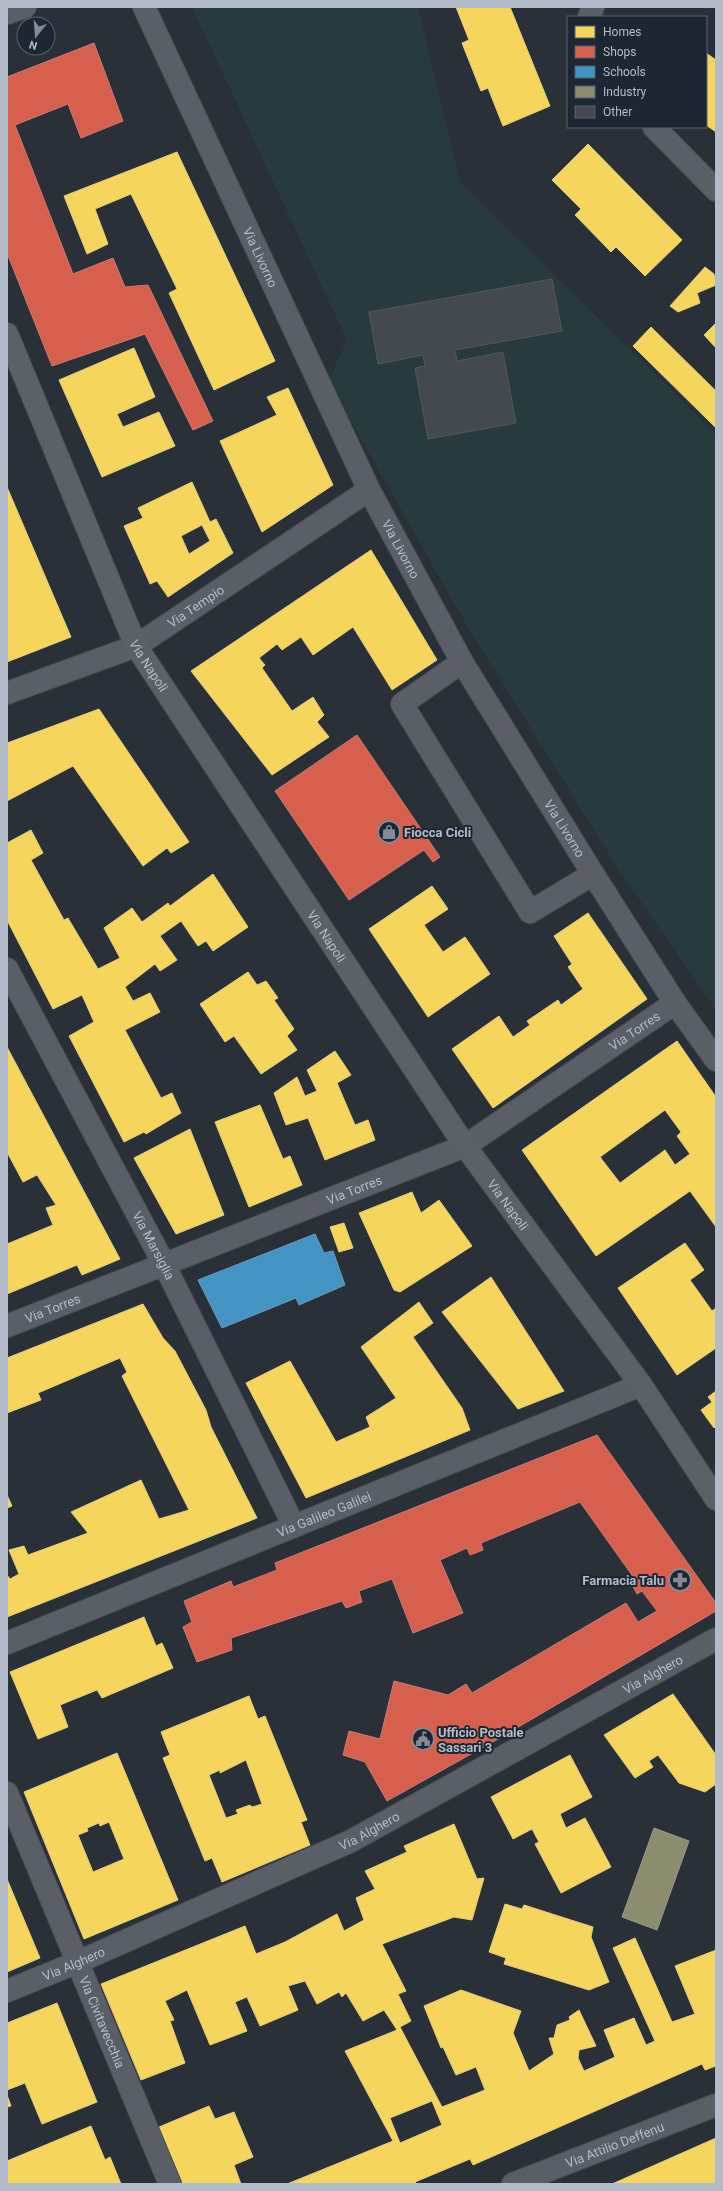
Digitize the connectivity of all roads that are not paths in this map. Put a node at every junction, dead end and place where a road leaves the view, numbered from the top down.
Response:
1 (25, 7) edge
2 (144, 7) edge
3 (7, 13) edge
4 (655, 128) edge
5 (716, 190) edge
6 (7, 334) edge
7 (369, 490) junction
8 (136, 646) junction
9 (462, 662) junction
10 (7, 693) edge
11 (593, 874) junction
12 (7, 969) edge
13 (675, 1003) junction
14 (716, 1060) edge
15 (465, 1146) junction
16 (164, 1264) junction
17 (7, 1326) edge
18 (640, 1385) junction
19 (716, 1499) edge
20 (294, 1526) junction
21 (716, 1639) edge
22 (7, 1643) edge
23 (7, 1793) edge
24 (78, 1962) junction
25 (7, 1991) edge
26 (716, 2105) edge
27 (170, 2184) edge
28 (513, 2184) edge

1 - 3 street
2 - 7 street, Via Livorno
4 - 5 street
6 - 8 main road, Via Napoli
7 - 8 street, Via Tempio
7 - 9 street, Via Livorno
8 - 10 street, Via Tempio
8 - 15 main road, Via Napoli
9 - 11 street, Via Livorno
9 - 11 street
11 - 13 street, Via Livorno
12 - 16 street, Via Marsiglia
13 - 14 street, Via Livorno
13 - 15 street, Via Torres
15 - 16 street, Via Torres
15 - 18 main road, Via Napoli
16 - 17 street, Via Torres
16 - 20 street, Via Marsiglia
18 - 19 main road, Via Napoli
18 - 20 street, Via Galileo Galilei
20 - 22 street, Via Galileo Galilei
21 - 24 street, Via Alghero
23 - 24 street, Via Civitavecchia
24 - 25 street, Via Alghero
24 - 27 street, Via Civitavecchia
26 - 28 street, Via Attilio Deffenu

